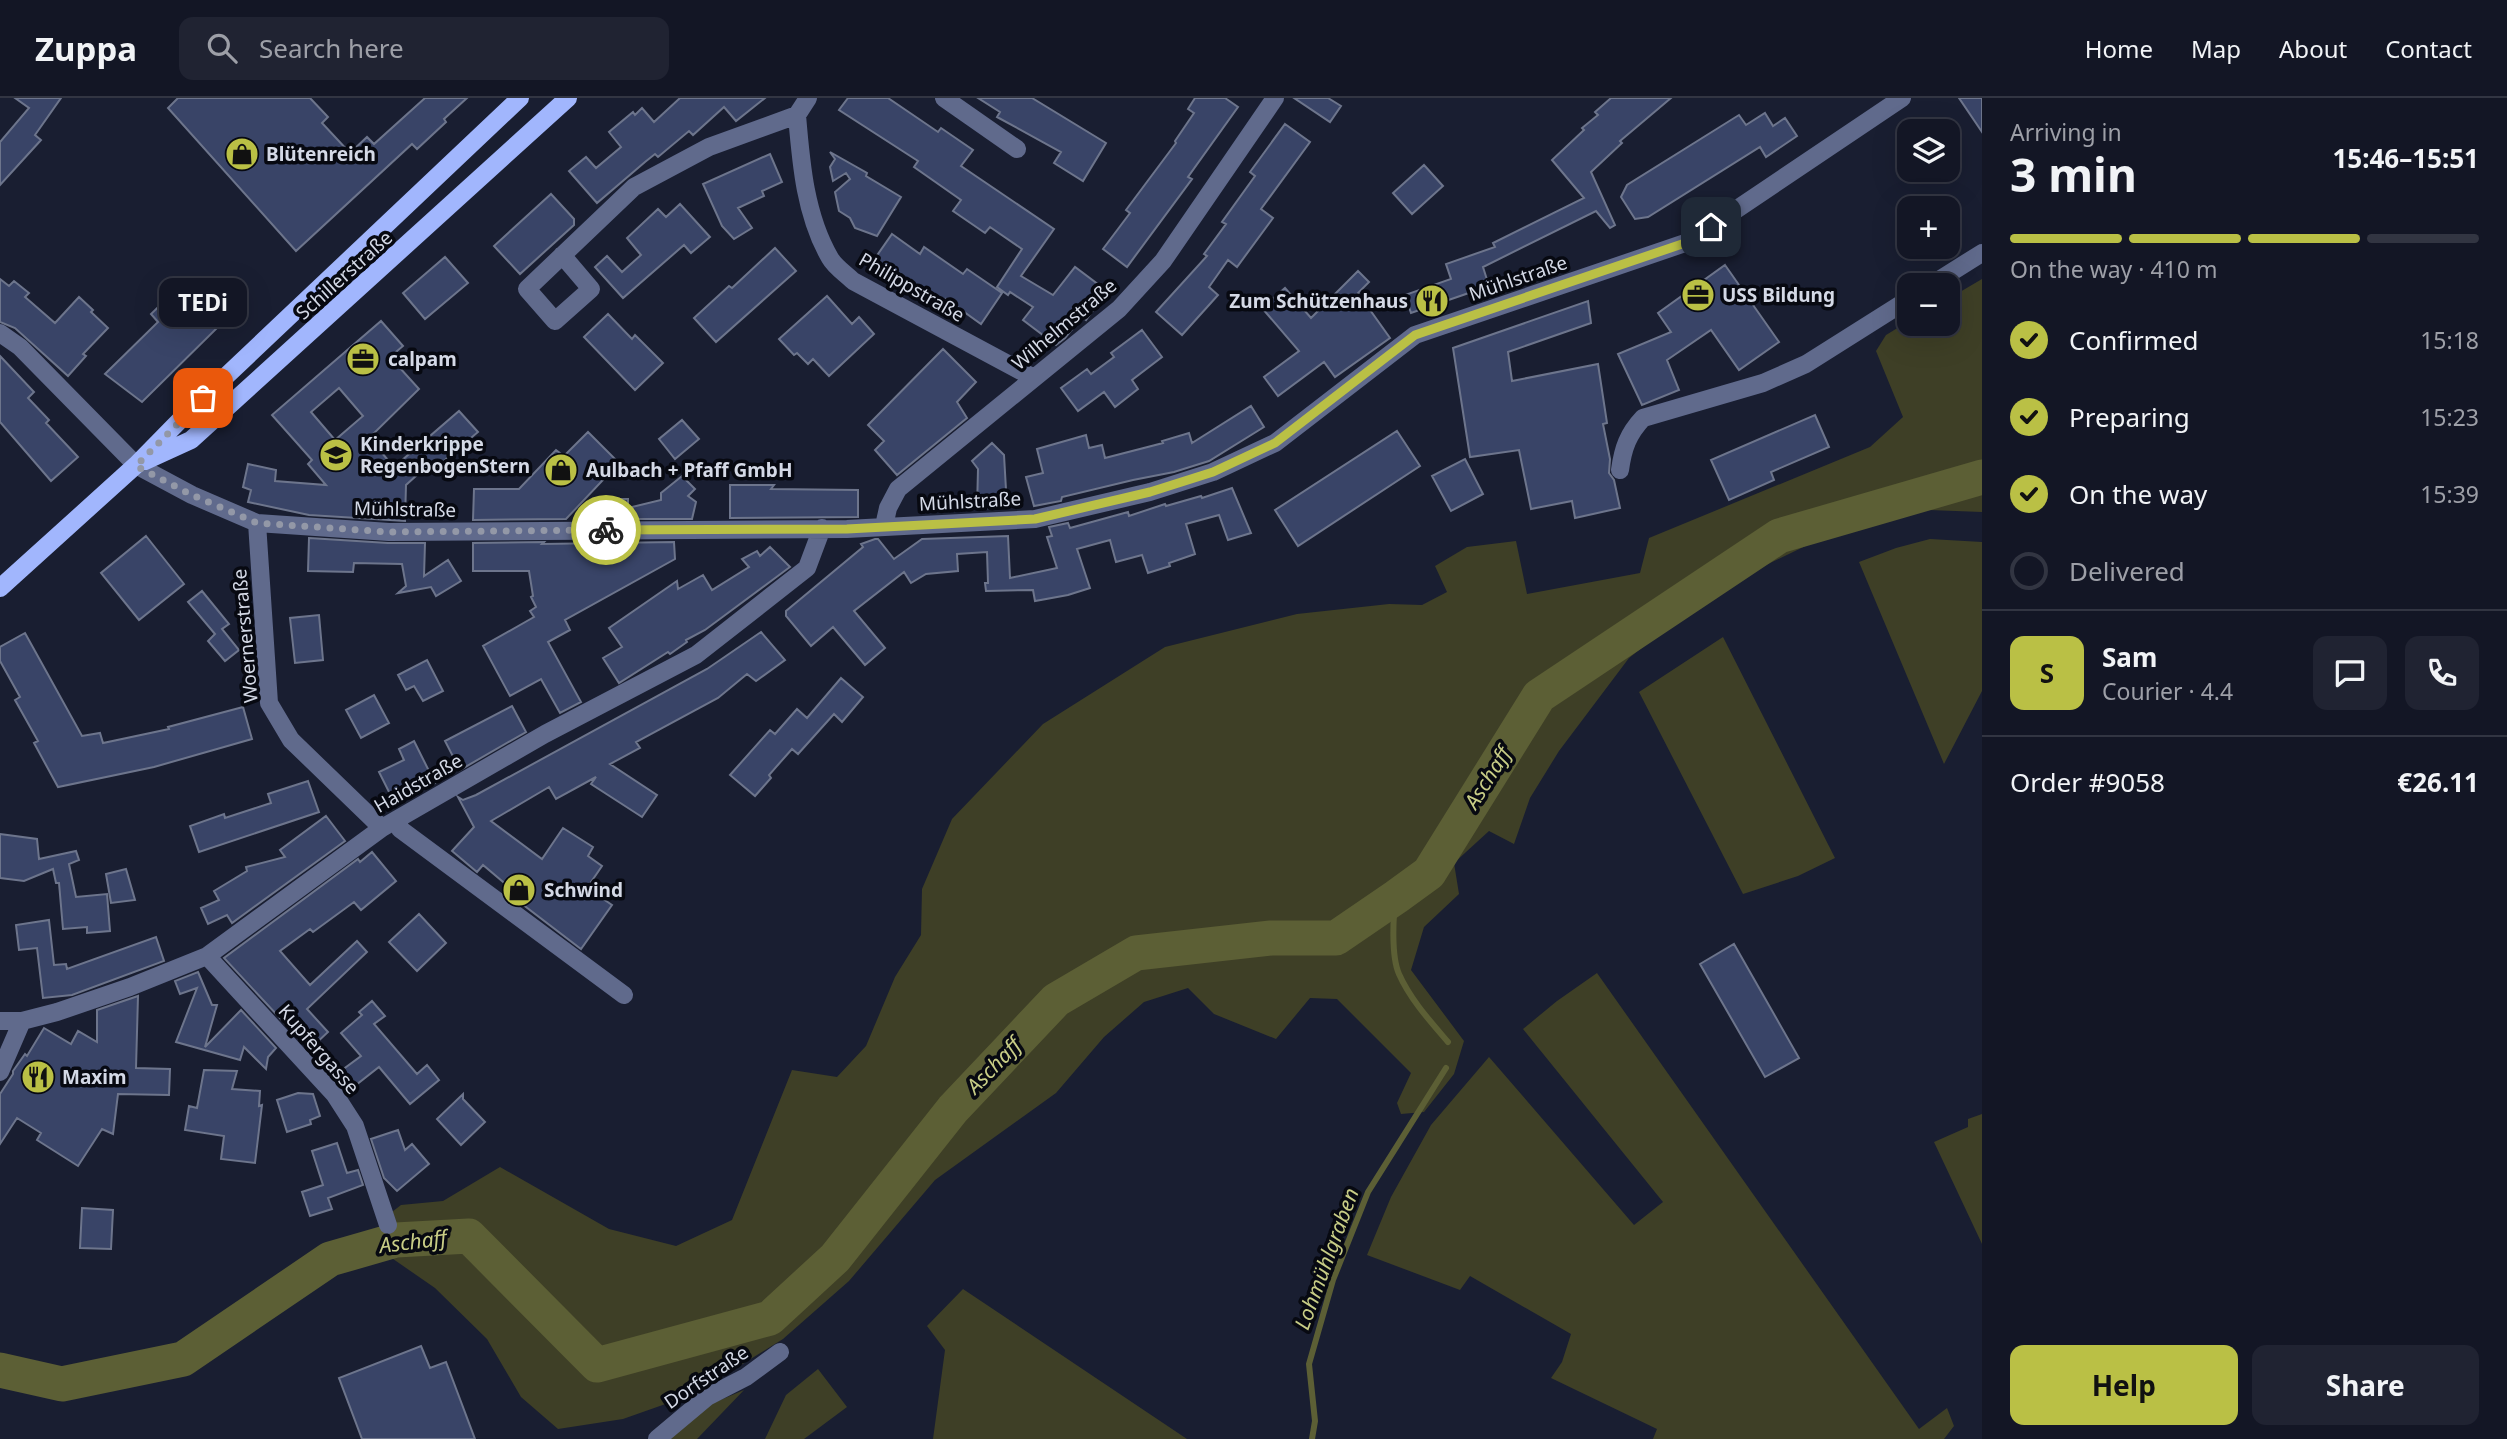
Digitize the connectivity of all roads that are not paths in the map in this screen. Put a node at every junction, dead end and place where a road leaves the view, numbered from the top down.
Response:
1 (520, 98) edge
2 (568, 98) edge
3 (808, 98) edge
4 (944, 98) edge
5 (1275, 98) edge
6 (1902, 98) edge
7 (797, 115) junction
8 (1017, 149) dead end
9 (1982, 253) edge
10 (562, 255) dead end
11 (1950, 273) edge
12 (1897, 307) edge
13 (0, 332) edge
14 (1034, 378) junction
15 (136, 466) junction
16 (1620, 470) dead end
17 (257, 523) junction
18 (884, 526) junction
19 (822, 528) junction
20 (0, 588) edge
21 (390, 824) junction
22 (207, 956) junction
23 (624, 995) dead end
24 (0, 1021) edge
25 (22, 1021) junction
26 (0, 1072) edge
27 (388, 1225) dead end
28 (780, 1352) dead end
29 (657, 1439) edge

1 - 15 main road, Schillerstraße
2 - 15 main road, Schillerstraße
3 - 7 street
4 - 8 street
5 - 14 street, Wilhelmstraße
6 - 18 street, Mühlstraße
7 - 10 street
7 - 14 street, Philippstraße
9 - 11 street
12 - 16 street
13 - 15 street, Mühlstraße
14 - 18 street, Wilhelmstraße
15 - 17 street, Mühlstraße
15 - 20 main road, Schillerstraße
17 - 19 street, Mühlstraße
17 - 21 street, Woernerstraße
18 - 19 street, Mühlstraße
19 - 21 street, Haidstraße
21 - 22 street, Haidstraße
21 - 23 street, Woernerstraße
22 - 25 street, Haidstraße
22 - 27 street, Kupfergasse
24 - 25 street, Haidstraße
25 - 26 street
28 - 29 street, Dorfstraße

